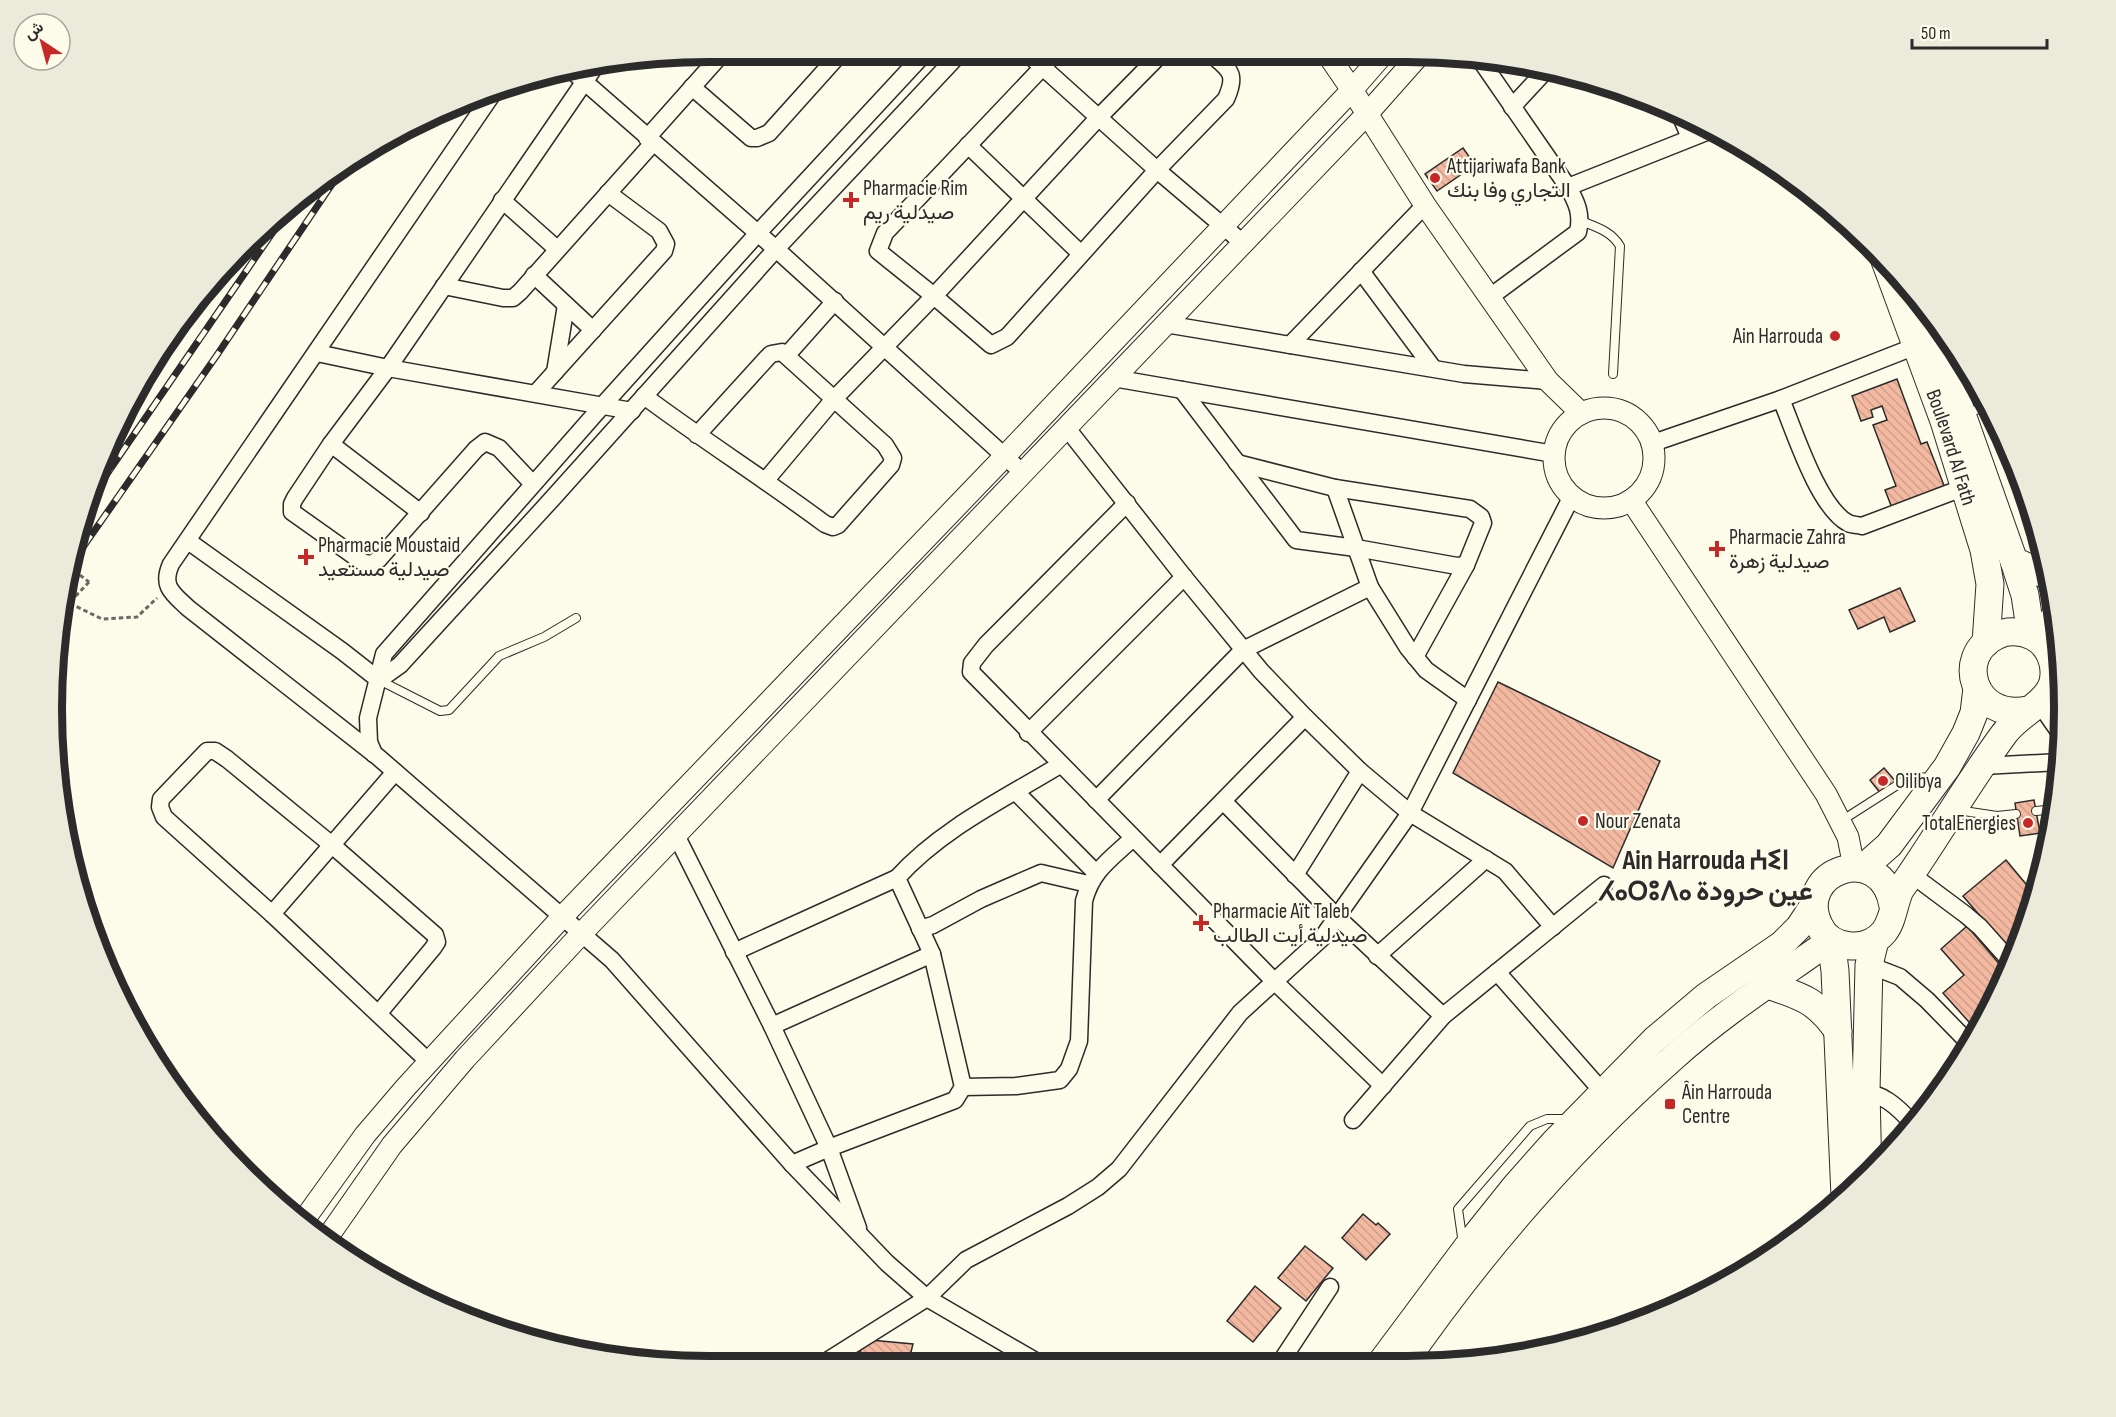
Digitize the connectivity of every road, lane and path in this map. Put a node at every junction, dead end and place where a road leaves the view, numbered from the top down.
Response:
1 (715, 62) edge
2 (832, 62) edge
3 (917, 62) edge
4 (951, 62) edge
5 (1037, 62) edge
6 (1048, 62) edge
7 (1153, 62) edge
8 (1220, 62) edge
9 (1333, 62) edge
10 (1376, 62) edge
11 (1413, 62) edge
12 (1485, 66) edge
13 (1043, 67) junction
14 (590, 73) edge
15 (578, 75) edge
16 (1541, 76) edge
17 (585, 80) junction
18 (692, 87) junction
19 (1352, 90) junction
20 (488, 101) edge
21 (1512, 106) junction
22 (1367, 114) junction
23 (1099, 117) junction
24 (1684, 124) edge
25 (1703, 133) edge
26 (1690, 138) junction
27 (650, 140) junction
28 (968, 145) junction
29 (1157, 170) junction
30 (1568, 187) junction
31 (608, 193) junction
32 (1025, 199) junction
33 (502, 200) junction
34 (1425, 205) junction
35 (1581, 221) junction
36 (1224, 226) junction
37 (758, 233) junction
38 (1244, 243) junction
39 (557, 249) junction
40 (776, 249) junction
41 (1081, 254) junction
42 (1361, 271) junction
43 (534, 275) junction
44 (1892, 280) edge
45 (444, 286) junction
46 (934, 296) junction
47 (1490, 297) junction
48 (835, 301) junction
49 (566, 305) junction
50 (1165, 324) junction
51 (593, 330) junction
52 (1934, 334) edge
53 (1290, 345) junction
54 (1916, 346) junction
55 (885, 347) junction
56 (317, 353) junction
57 (787, 355) junction
58 (388, 368) junction
59 (1433, 368) junction
60 (555, 373) junction
61 (1613, 374) dead end
62 (1113, 378) junction
63 (1550, 383) junction
64 (1182, 390) junction
65 (536, 393) junction
66 (644, 396) junction
67 (834, 399) junction
68 (1780, 399) junction
69 (603, 405) junction
70 (632, 411) junction
71 (1965, 414) edge
72 (1574, 419) junction
73 (1066, 426) junction
74 (697, 435) junction
75 (1653, 443) junction
76 (331, 444) junction
77 (1554, 454) junction
78 (1005, 455) junction
79 (1237, 463) junction
80 (1022, 472) junction
81 (766, 480) junction
82 (532, 483) junction
83 (1965, 487) junction
84 (1335, 488) junction
85 (1572, 496) junction
86 (1631, 500) junction
87 (1127, 503) junction
88 (422, 513) junction
89 (188, 541) junction
90 (1356, 548) junction
91 (2014, 561) junction
92 (1466, 565) junction
93 (76, 572) edge
94 (2040, 572) edge
95 (1184, 578) junction
96 (1370, 587) junction
97 (169, 588) junction
98 (71, 601) edge
99 (70, 604) edge
100 (576, 618) dead end
101 (2049, 622) edge
102 (2034, 637) junction
103 (1986, 643) junction
104 (1244, 650) junction
105 (1415, 657) junction
106 (2052, 659) edge
107 (2053, 678) edge
108 (379, 680) junction
109 (1977, 688) junction
110 (1468, 700) junction
111 (2033, 706) junction
112 (1305, 717) junction
113 (2054, 727) edge
114 (1028, 733) junction
115 (374, 754) junction
116 (2052, 762) edge
117 (1060, 765) junction
118 (1983, 766) junction
119 (1360, 771) junction
120 (395, 772) junction
121 (1938, 779) junction
122 (1016, 792) junction
123 (1096, 800) junction
124 (1222, 801) junction
125 (1953, 810) junction
126 (2046, 810) edge
127 (2036, 811) dead end
128 (1410, 813) junction
129 (2016, 814) dead end
130 (1841, 821) junction
131 (676, 835) junction
132 (1133, 838) junction
133 (332, 845) junction
134 (1486, 859) junction
135 (1160, 865) junction
136 (1859, 868) junction
137 (1911, 874) junction
138 (1295, 875) junction
139 (897, 878) junction
140 (1092, 879) junction
141 (1604, 885) dead end
142 (1814, 904) junction
143 (1893, 906) junction
144 (272, 914) junction
145 (563, 916) junction
146 (1337, 917) junction
147 (1553, 927) junction
148 (920, 929) junction
149 (582, 933) junction
150 (1831, 940) junction
151 (734, 952) junction
152 (1872, 953) junction
153 (932, 954) junction
154 (2005, 955) edge
155 (1377, 956) junction
156 (1497, 972) junction
157 (1275, 982) junction
158 (1768, 985) junction
159 (378, 1014) junction
160 (1443, 1016) junction
161 (772, 1026) junction
162 (1838, 1031) junction
163 (1964, 1038) edge
164 (429, 1062) junction
165 (1383, 1086) junction
166 (963, 1087) junction
167 (1602, 1091) junction
168 (1852, 1091) junction
169 (1908, 1118) edge
170 (1353, 1120) dead end
171 (829, 1148) junction
172 (792, 1164) junction
173 (1866, 1165) edge
174 (1846, 1184) edge
175 (307, 1216) edge
176 (330, 1233) edge
177 (861, 1236) junction
178 (1330, 1287) dead end
179 (927, 1298) junction
180 (835, 1356) edge
181 (1027, 1356) edge
182 (1285, 1356) edge
183 (1385, 1356) edge
184 (1409, 1356) edge

1 - 18 street
2 - 18 street
3 - 37 street
4 - 40 street
5 - 13 street
6 - 13 street
7 - 23 street
8 - 29 street
9 - 19 street
10 - 19 street
11 - 22 street
12 - 21 street
13 - 23 street
13 - 28 street
14 - 17 street
15 - 17 street
16 - 21 street
17 - 27 street
17 - 33 street
18 - 27 street
19 - 22 street
19 - 36 street
20 - 56 street
21 - 30 street
22 - 34 street
22 - 38 street
23 - 29 street
23 - 32 street
24 - 26 street
25 - 26 street
26 - 30 street
27 - 31 street
27 - 37 street
28 - 32 street
28 - 46 street
29 - 36 street
29 - 41 street
30 - 35 street
31 - 39 street
31 - 51 street
32 - 41 street
32 - 46 street
33 - 39 street
33 - 45 street
34 - 42 street
34 - 47 street
35 - 47 street
35 - 61 lane
36 - 38 street
36 - 78 street
37 - 40 street
37 - 69 street
38 - 50 street
39 - 43 street
40 - 48 street
40 - 66 street
41 - 46 street
42 - 53 street
42 - 59 street
43 - 45 street
43 - 49 street
44 - 54 highway, Boulevard Al Fath
45 - 58 street
46 - 55 street
47 - 63 street
48 - 55 street
48 - 57 street
49 - 51 street
49 - 60 street
50 - 53 street
50 - 62 street
51 - 60 street
52 - 71 highway, Boulevard Al Fath
53 - 59 street
54 - 68 street
54 - 71 highway, Boulevard Al Fath
55 - 67 street
55 - 78 street
56 - 58 street
56 - 89 street
57 - 67 street
57 - 74 street
58 - 65 street
58 - 76 street
59 - 63 street
60 - 65 street
62 - 64 street
62 - 73 street
63 - 72 street
64 - 77 street
64 - 79 street
65 - 69 street
66 - 70 street
66 - 74 street
67 - 81 street
67 - 81 street
68 - 75 street
68 - 83 street
69 - 70 street
69 - 82 street
70 - 108 street
71 - 83 highway, Boulevard Al Fath
71 - 91 highway, Boulevard Al Fath
72 - 75 street
72 - 77 street
73 - 80 street
73 - 87 street
74 - 81 street
75 - 86 street
76 - 88 street
76 - 88 street
77 - 85 street
78 - 80 street
78 - 145 street
79 - 84 street
79 - 90 street
80 - 131 street
82 - 88 street
82 - 108 street
83 - 103 highway, Boulevard Al Fath
84 - 90 street
84 - 92 street
85 - 86 street
85 - 110 street
86 - 130 street
87 - 95 street
87 - 114 street
89 - 97 street
89 - 108 street
90 - 92 street
90 - 96 street
91 - 94 highway
91 - 102 highway, Boulevard Al Fath
92 - 105 street
93 - 98 path, bridge
95 - 104 street
95 - 114 street
96 - 104 street
96 - 105 street
97 - 99 path, bridge
97 - 115 street
100 - 108 lane
101 - 102 main road
102 - 103 highway
102 - 106 highway
103 - 109 highway
104 - 112 street
104 - 123 street
105 - 110 street
107 - 111 highway
108 - 115 street
109 - 111 highway
109 - 121 highway
110 - 128 street
111 - 113 street
111 - 118 highway
112 - 119 street
112 - 124 street
114 - 117 street
115 - 120 street
116 - 118 street
117 - 122 street
117 - 123 street
118 - 125 highway
119 - 128 street
119 - 138 street
120 - 133 street
120 - 145 street
121 - 130 lane
121 - 136 highway
122 - 139 street
122 - 140 street
123 - 132 street
124 - 135 street
124 - 138 street
125 - 129 lane
125 - 137 highway
126 - 127 lane
128 - 134 street
128 - 146 street
130 - 136 street
131 - 149 street
131 - 151 street
132 - 135 street
132 - 140 street
133 - 144 street
133 - 144 street
133 - 159 street
134 - 147 street
134 - 155 street
135 - 157 street
136 - 142 highway
136 - 143 highway
137 - 143 highway
137 - 154 street
138 - 146 street
139 - 148 street
139 - 151 street
140 - 148 street
140 - 166 street
141 - 147 street
142 - 150 highway
142 - 167 main road
143 - 152 highway
144 - 159 street
145 - 149 street
145 - 164 street
146 - 155 street
146 - 157 street
147 - 156 street
148 - 153 street
149 - 172 street
149 - 176 street
150 - 152 highway
150 - 158 main road
150 - 162 highway
151 - 161 street
152 - 163 street
152 - 168 highway
153 - 161 street
153 - 166 street
155 - 160 street
156 - 160 street
156 - 167 street
157 - 165 street
157 - 179 street
158 - 162 highway
158 - 184 main road
159 - 164 street
160 - 165 street
161 - 171 street
162 - 168 highway
164 - 175 street
165 - 170 street
166 - 171 street
167 - 183 main road
168 - 169 street
168 - 173 highway
168 - 174 highway
171 - 172 street
171 - 177 street
172 - 177 street
177 - 179 street
178 - 182 street
179 - 180 street
179 - 181 street

